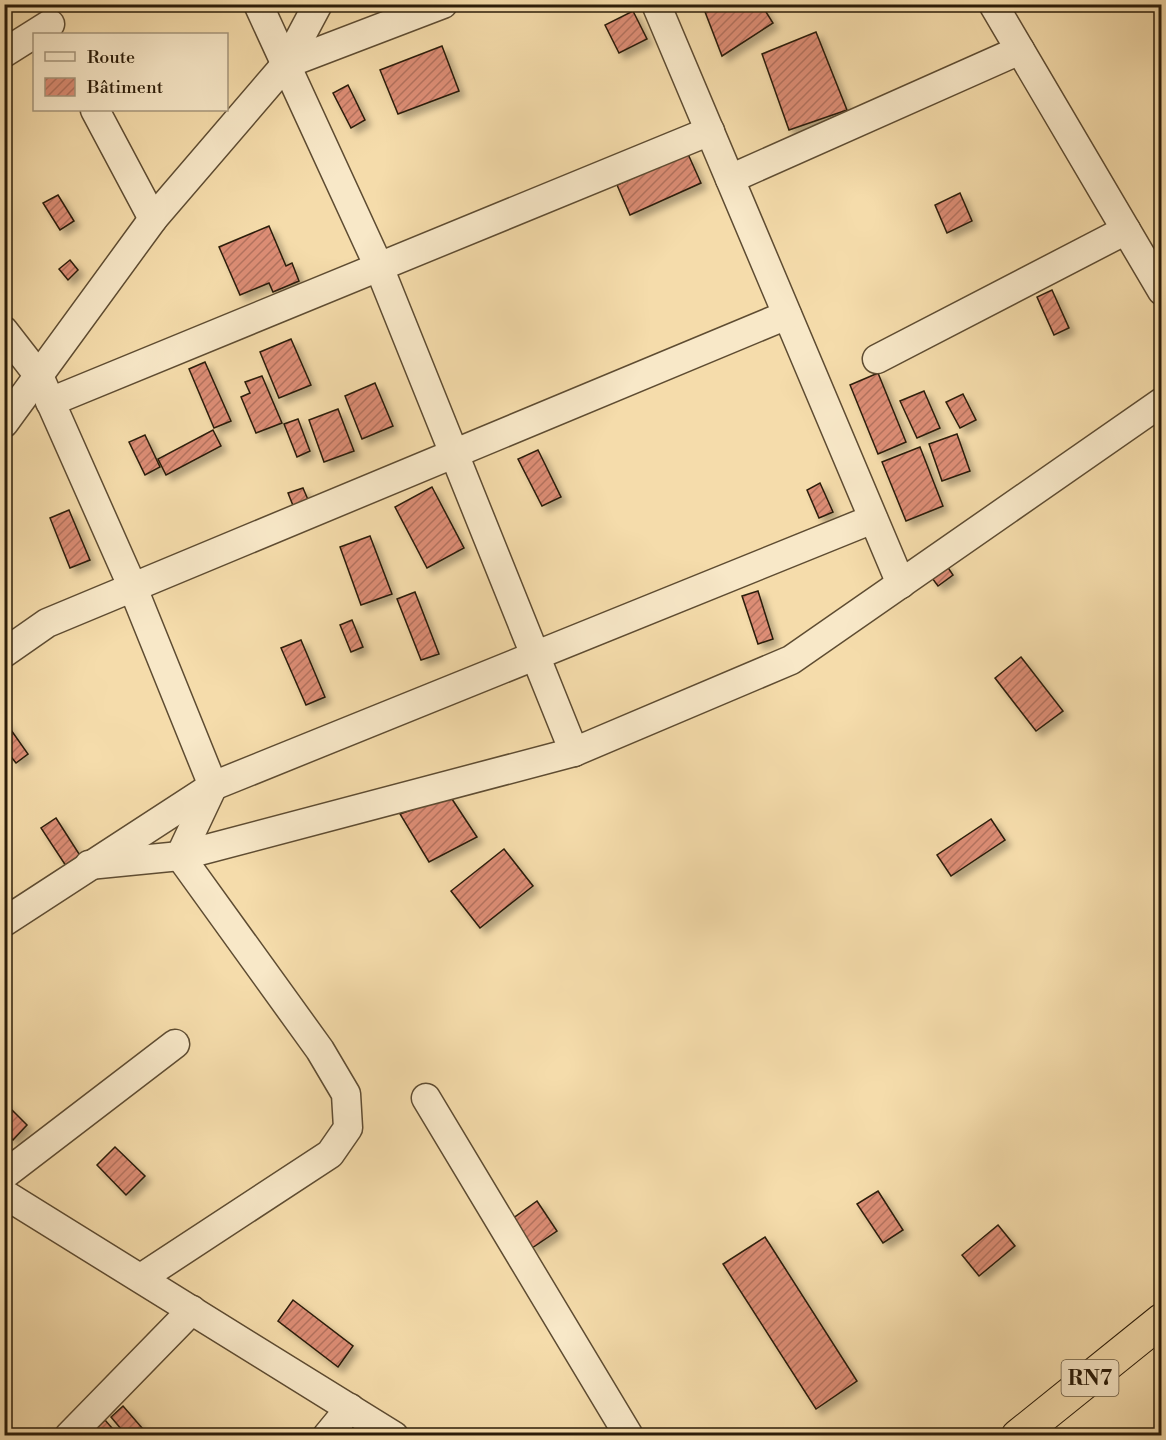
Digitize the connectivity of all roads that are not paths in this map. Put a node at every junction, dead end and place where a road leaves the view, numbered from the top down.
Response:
1 (258, 4) edge
2 (318, 4) edge
3 (443, 4) edge
4 (657, 4) edge
5 (993, 4) edge
6 (49, 21) edge
7 (1020, 50) junction
8 (4, 53) edge
9 (286, 64) junction
10 (96, 111) edge
11 (710, 131) junction
12 (730, 179) junction
13 (153, 219) junction
14 (1126, 230) junction
15 (379, 267) junction
16 (1161, 291) edge
17 (788, 315) junction
18 (4, 331) edge
19 (877, 359) dead end
20 (39, 376) junction
21 (50, 402) junction
22 (1161, 402) edge
23 (4, 423) edge
24 (454, 454) junction
25 (873, 519) junction
26 (901, 584) junction
27 (133, 588) junction
28 (4, 653) edge
29 (535, 655) junction
30 (574, 752) junction
31 (213, 786) junction
32 (180, 856) junction
33 (89, 865) junction
34 (8, 911) edge
35 (175, 1044) dead end
36 (426, 1098) dead end
37 (4, 1175) edge
38 (4, 1194) edge
39 (141, 1278) junction
40 (192, 1310) junction
41 (1161, 1320) edge
42 (350, 1408) junction
43 (69, 1436) edge
44 (327, 1436) edge
45 (394, 1436) edge
46 (629, 1436) edge
47 (1018, 1436) edge

1 - 9 street
2 - 9 street
3 - 9 street
4 - 11 street
5 - 7 street
6 - 8 street
7 - 12 street
7 - 14 street
9 - 13 street
9 - 15 street
10 - 13 street
11 - 12 street
11 - 15 street
12 - 17 street
13 - 20 street
14 - 16 street
14 - 19 street
15 - 21 street
15 - 24 street
17 - 24 street
17 - 25 street
18 - 20 street
20 - 21 street
20 - 23 street
21 - 27 street
22 - 26 street
24 - 27 street
24 - 29 street
25 - 26 street
25 - 29 street
26 - 30 street
27 - 28 street
27 - 31 street
29 - 30 street
29 - 31 street
30 - 32 street
31 - 32 street
31 - 33 street
32 - 33 street
32 - 39 street
33 - 34 street
35 - 37 street
36 - 46 street
38 - 39 street
39 - 40 street
40 - 42 street
40 - 43 street
41 - 47 highway, RN7
42 - 44 street
42 - 45 street

